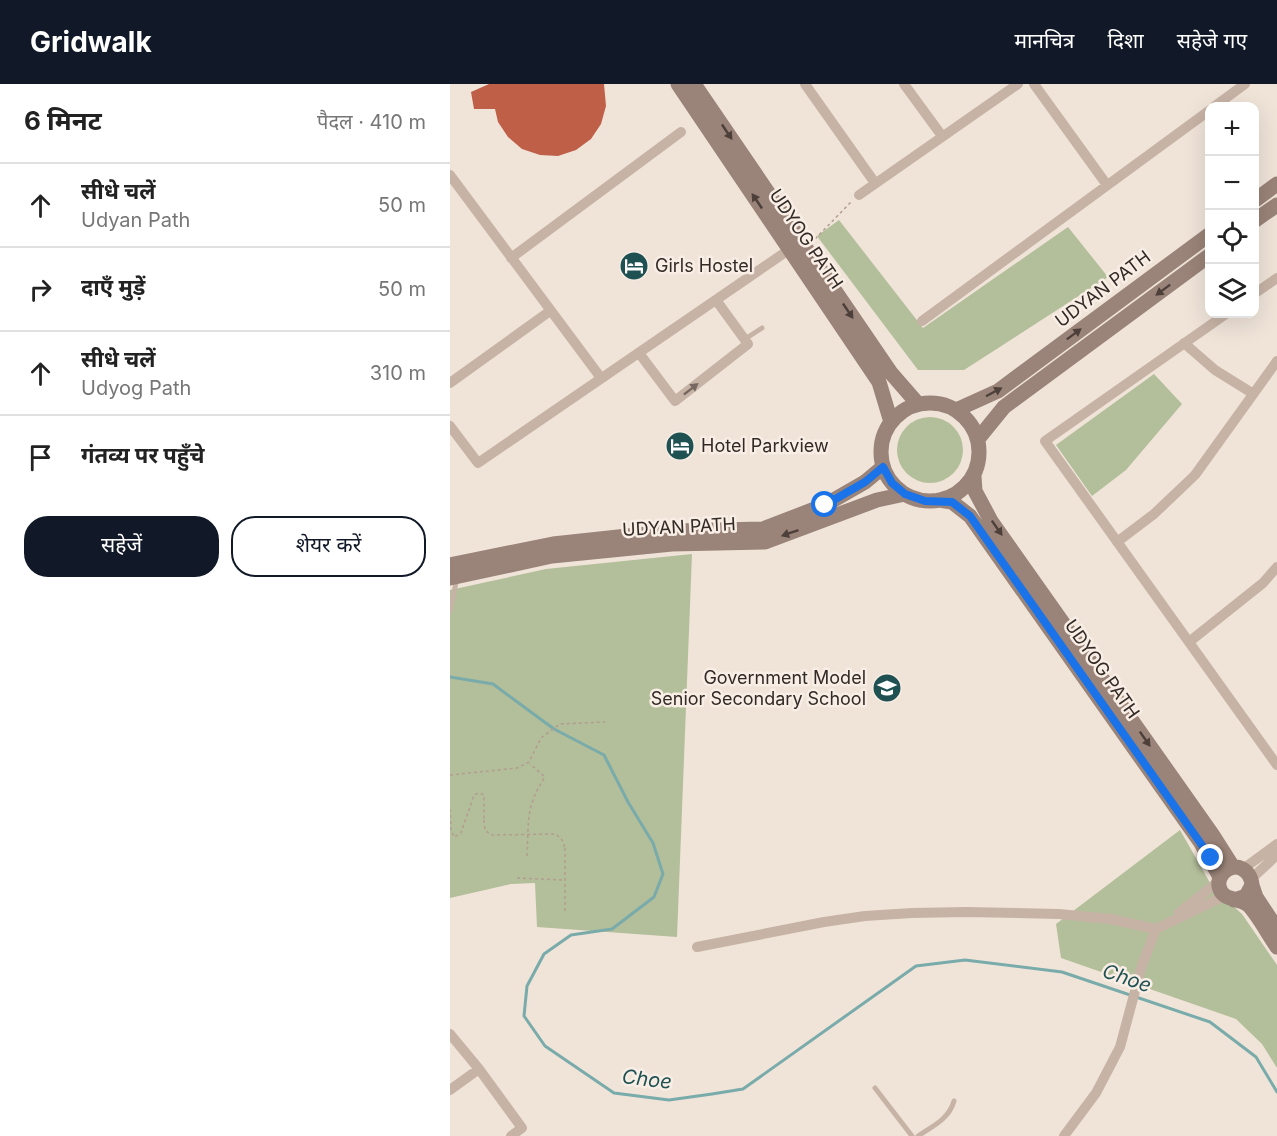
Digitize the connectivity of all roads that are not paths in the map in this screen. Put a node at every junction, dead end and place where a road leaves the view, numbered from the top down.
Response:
1 (678, 84) edge
2 (694, 84) edge
3 (805, 84) edge
4 (904, 84) edge
5 (1018, 84) edge
6 (1034, 84) edge
7 (1245, 84) edge
8 (1220, 102) edge
9 (1205, 113) edge
10 (681, 132) dead end
11 (942, 136) junction
12 (450, 175) edge
13 (875, 183) junction
14 (1277, 184) edge
15 (1107, 185) junction
16 (859, 195) road end
17 (1259, 197) edge
18 (1277, 205) edge
19 (1259, 218) edge
20 (1205, 237) edge
21 (789, 249) junction
22 (511, 258) junction
23 (1205, 258) edge
24 (1275, 282) edge
25 (1259, 291) edge
26 (716, 300) junction
27 (550, 311) junction
28 (1220, 318) edge
29 (922, 321) dead end
30 (762, 328) dead end
31 (745, 339) junction
32 (1184, 343) junction
33 (639, 353) junction
34 (1277, 361) edge
35 (601, 378) junction
36 (450, 383) edge
37 (1252, 393) junction
38 (918, 404) junction
39 (956, 410) junction
40 (891, 422) junction
41 (450, 426) edge
42 (978, 439) junction
43 (883, 467) junction
44 (974, 476) junction
45 (905, 494) junction
46 (939, 500) junction
47 (1117, 542) junction
48 (1277, 567) edge
49 (453, 573) edge
50 (450, 611) edge
51 (1189, 642) junction
52 (1277, 765) edge
53 (1277, 844) edge
54 (1277, 855) edge
55 (1245, 875) junction
56 (1219, 879) junction
57 (1229, 898) junction
58 (1160, 927) junction
59 (1277, 930) edge
60 (698, 947) dead end
61 (1277, 947) edge
62 (450, 1034) edge
63 (479, 1069) junction
64 (875, 1088) dead end
65 (450, 1090) edge
66 (954, 1101) dead end
67 (511, 1136) edge
68 (912, 1136) edge
69 (918, 1136) edge
70 (1064, 1136) edge

21 -> 1 main road, UDYOG PATH
2 -> 38 main road, UDYOG PATH
3 - 13 street
4 - 11 street
5 - 11 street
6 - 15 street
7 - 8 street
9 - 15 street
10 - 22 street
11 - 13 street
12 - 22 street
13 - 16 street
14 - 17 main road
15 - 29 street
18 - 19 main road
39 -> 20 main road, UDYAN PATH
21 - 26 street
21 - 40 main road, UDYOG PATH
22 - 27 street
23 -> 42 main road, UDYAN PATH
24 - 25 street
26 - 31 street
26 - 33 street
27 - 35 street
27 - 36 street
28 - 32 street
30 - 31 lane
33 -> 31 street
32 - 37 street
32 - 47 street
33 - 35 street
34 - 37 street
35 - 41 street
37 - 47 street
38 - 39 main road
38 - 40 main road
39 - 42 main road
40 - 43 main road
42 - 44 main road
43 - 45 main road
43 - 49 main road, UDYAN PATH
44 - 46 main road
44 -> 55 main road, UDYOG PATH
45 - 46 main road
45 -> 49 main road, UDYAN PATH
46 - 56 main road, UDYOG PATH
47 - 51 street
48 - 51 street
49 - 50 lane
51 - 52 street
53 - 55 street
54 - 55 street
55 - 56 main road
55 - 57 main road
55 - 59 main road, UDYOG PATH
56 - 57 main road
56 - 58 street
57 - 58 street
57 - 61 main road
58 - 60 street
58 - 70 street
62 - 63 street
63 - 65 street
63 - 67 street
64 - 68 lane
66 - 69 lane

